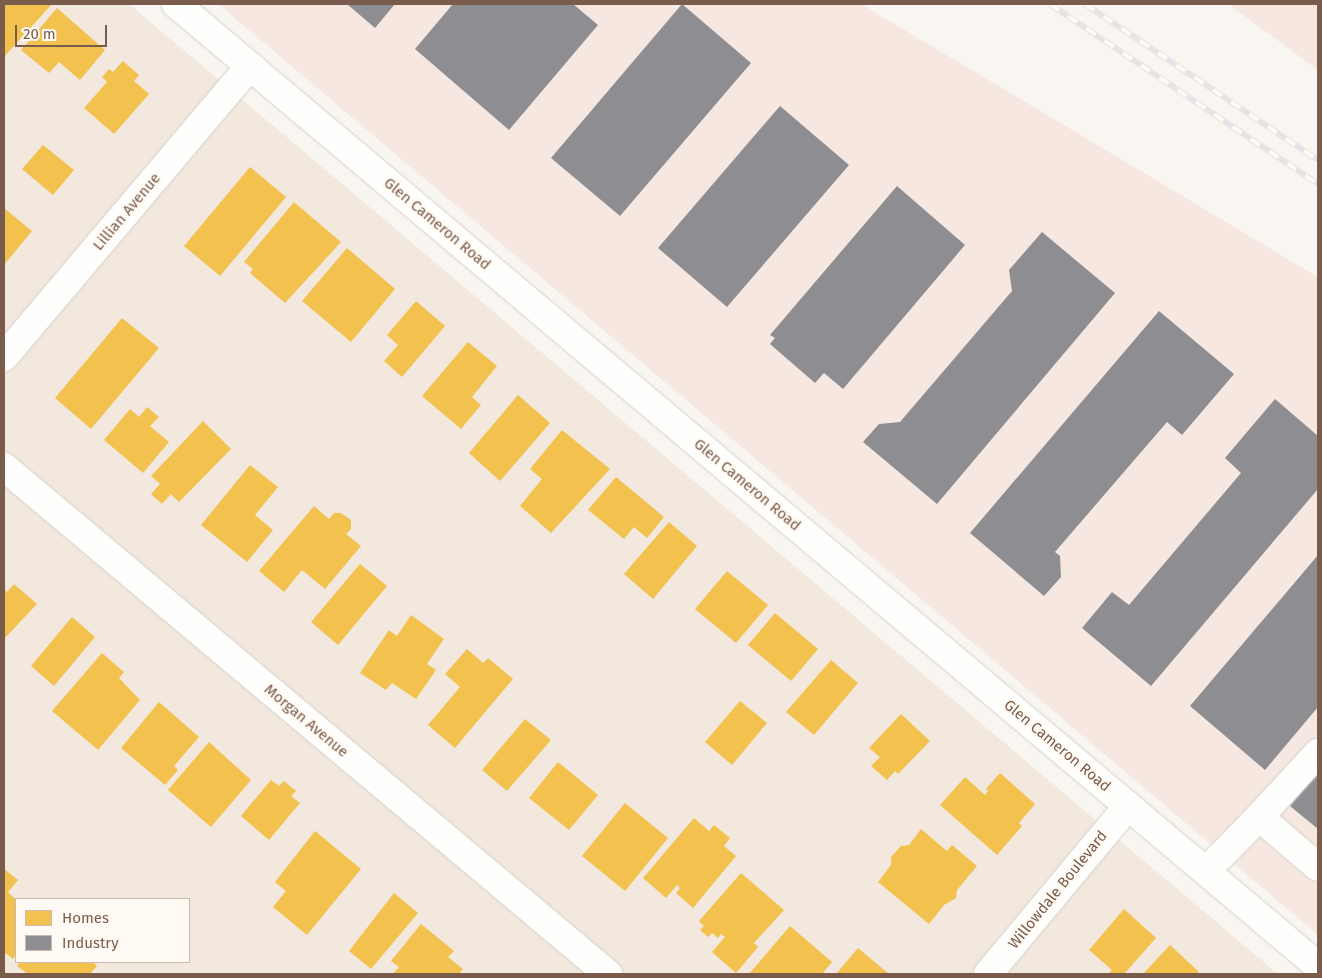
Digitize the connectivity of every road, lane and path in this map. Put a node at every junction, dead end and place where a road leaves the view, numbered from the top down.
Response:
1 (176, 4) edge
2 (250, 66) junction
3 (4, 357) edge
4 (4, 467) edge
5 (1318, 753) edge
6 (1128, 806) junction
7 (1259, 817) junction
8 (1318, 867) edge
9 (1207, 870) junction
10 (1318, 966) edge
11 (608, 974) edge
12 (988, 974) edge

1 - 2 street, Glen Cameron Road
2 - 3 street, Lillian Avenue
2 - 6 street, Glen Cameron Road
4 - 11 street, Morgan Avenue
5 - 7 street
6 - 9 street, Glen Cameron Road
6 - 12 street, Willowdale Boulevard
7 - 8 street
7 - 9 street
9 - 10 street, Glen Cameron Road

